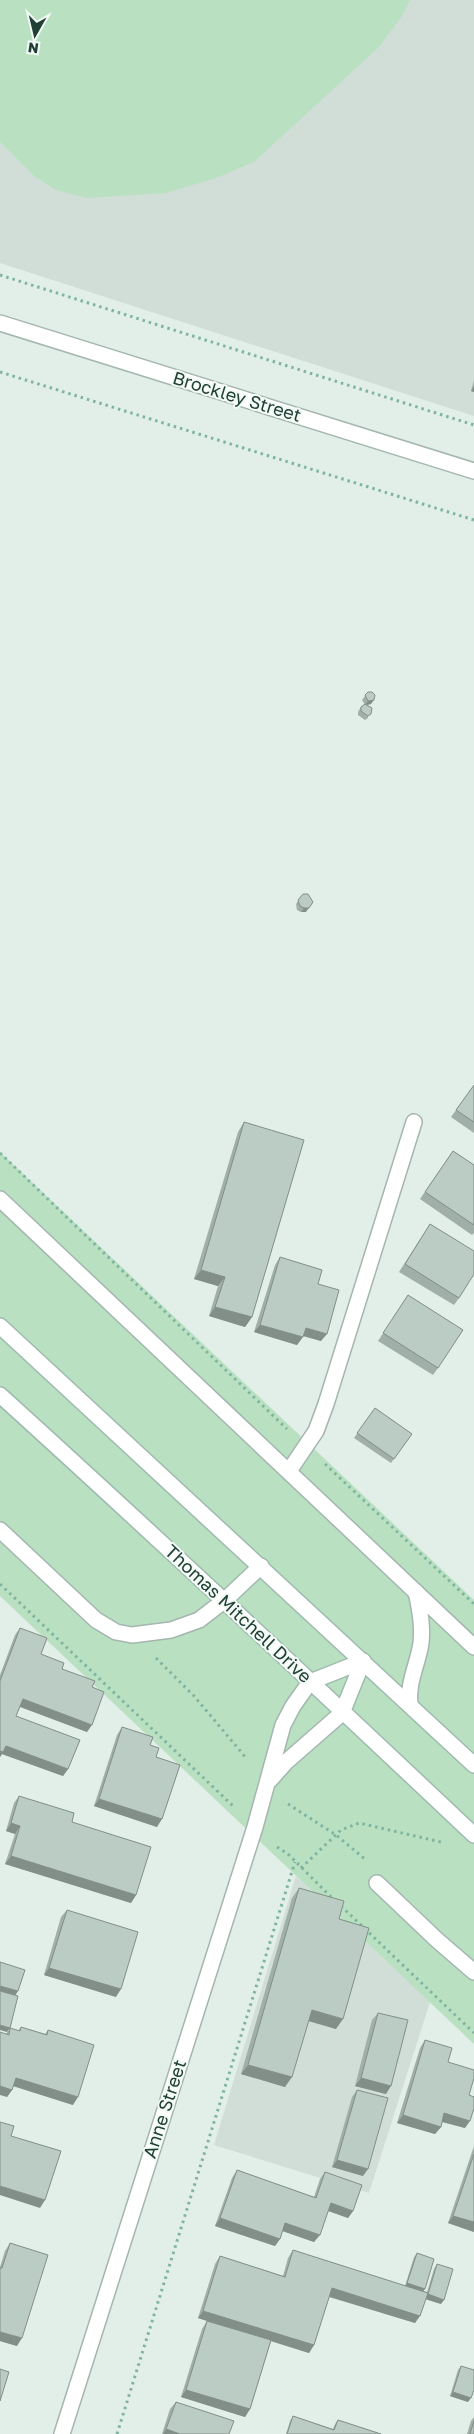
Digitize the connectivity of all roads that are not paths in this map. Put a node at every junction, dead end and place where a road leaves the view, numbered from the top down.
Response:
1 (0, 324) edge
2 (474, 470) edge
3 (414, 1122) dead end
4 (0, 1199) edge
5 (0, 1326) edge
6 (0, 1395) edge
7 (288, 1470) junction
8 (0, 1530) edge
9 (261, 1566) junction
10 (416, 1592) junction
11 (225, 1600) junction
12 (474, 1647) edge
13 (363, 1661) junction
14 (310, 1682) junction
15 (410, 1705) junction
16 (342, 1713) junction
17 (474, 1765) edge
18 (268, 1783) junction
19 (471, 1833) edge
20 (377, 1883) road end
21 (474, 1972) edge
22 (62, 2434) edge

1 - 2 street, Brockley Street
3 - 7 street
4 - 7 street
5 - 9 street
6 - 11 street, Thomas Mitchell Drive
7 - 10 street
8 - 11 street
9 - 11 street
9 - 13 street
10 - 12 street
10 - 15 street
11 - 14 street, Thomas Mitchell Drive
13 - 14 street
13 - 15 street
13 - 16 street
14 - 16 street, Thomas Mitchell Drive
14 - 18 street, Anne Street
15 - 17 street
16 - 18 street, Anne Street
16 - 19 street, Thomas Mitchell Drive
18 - 22 street, Anne Street
20 - 21 street

